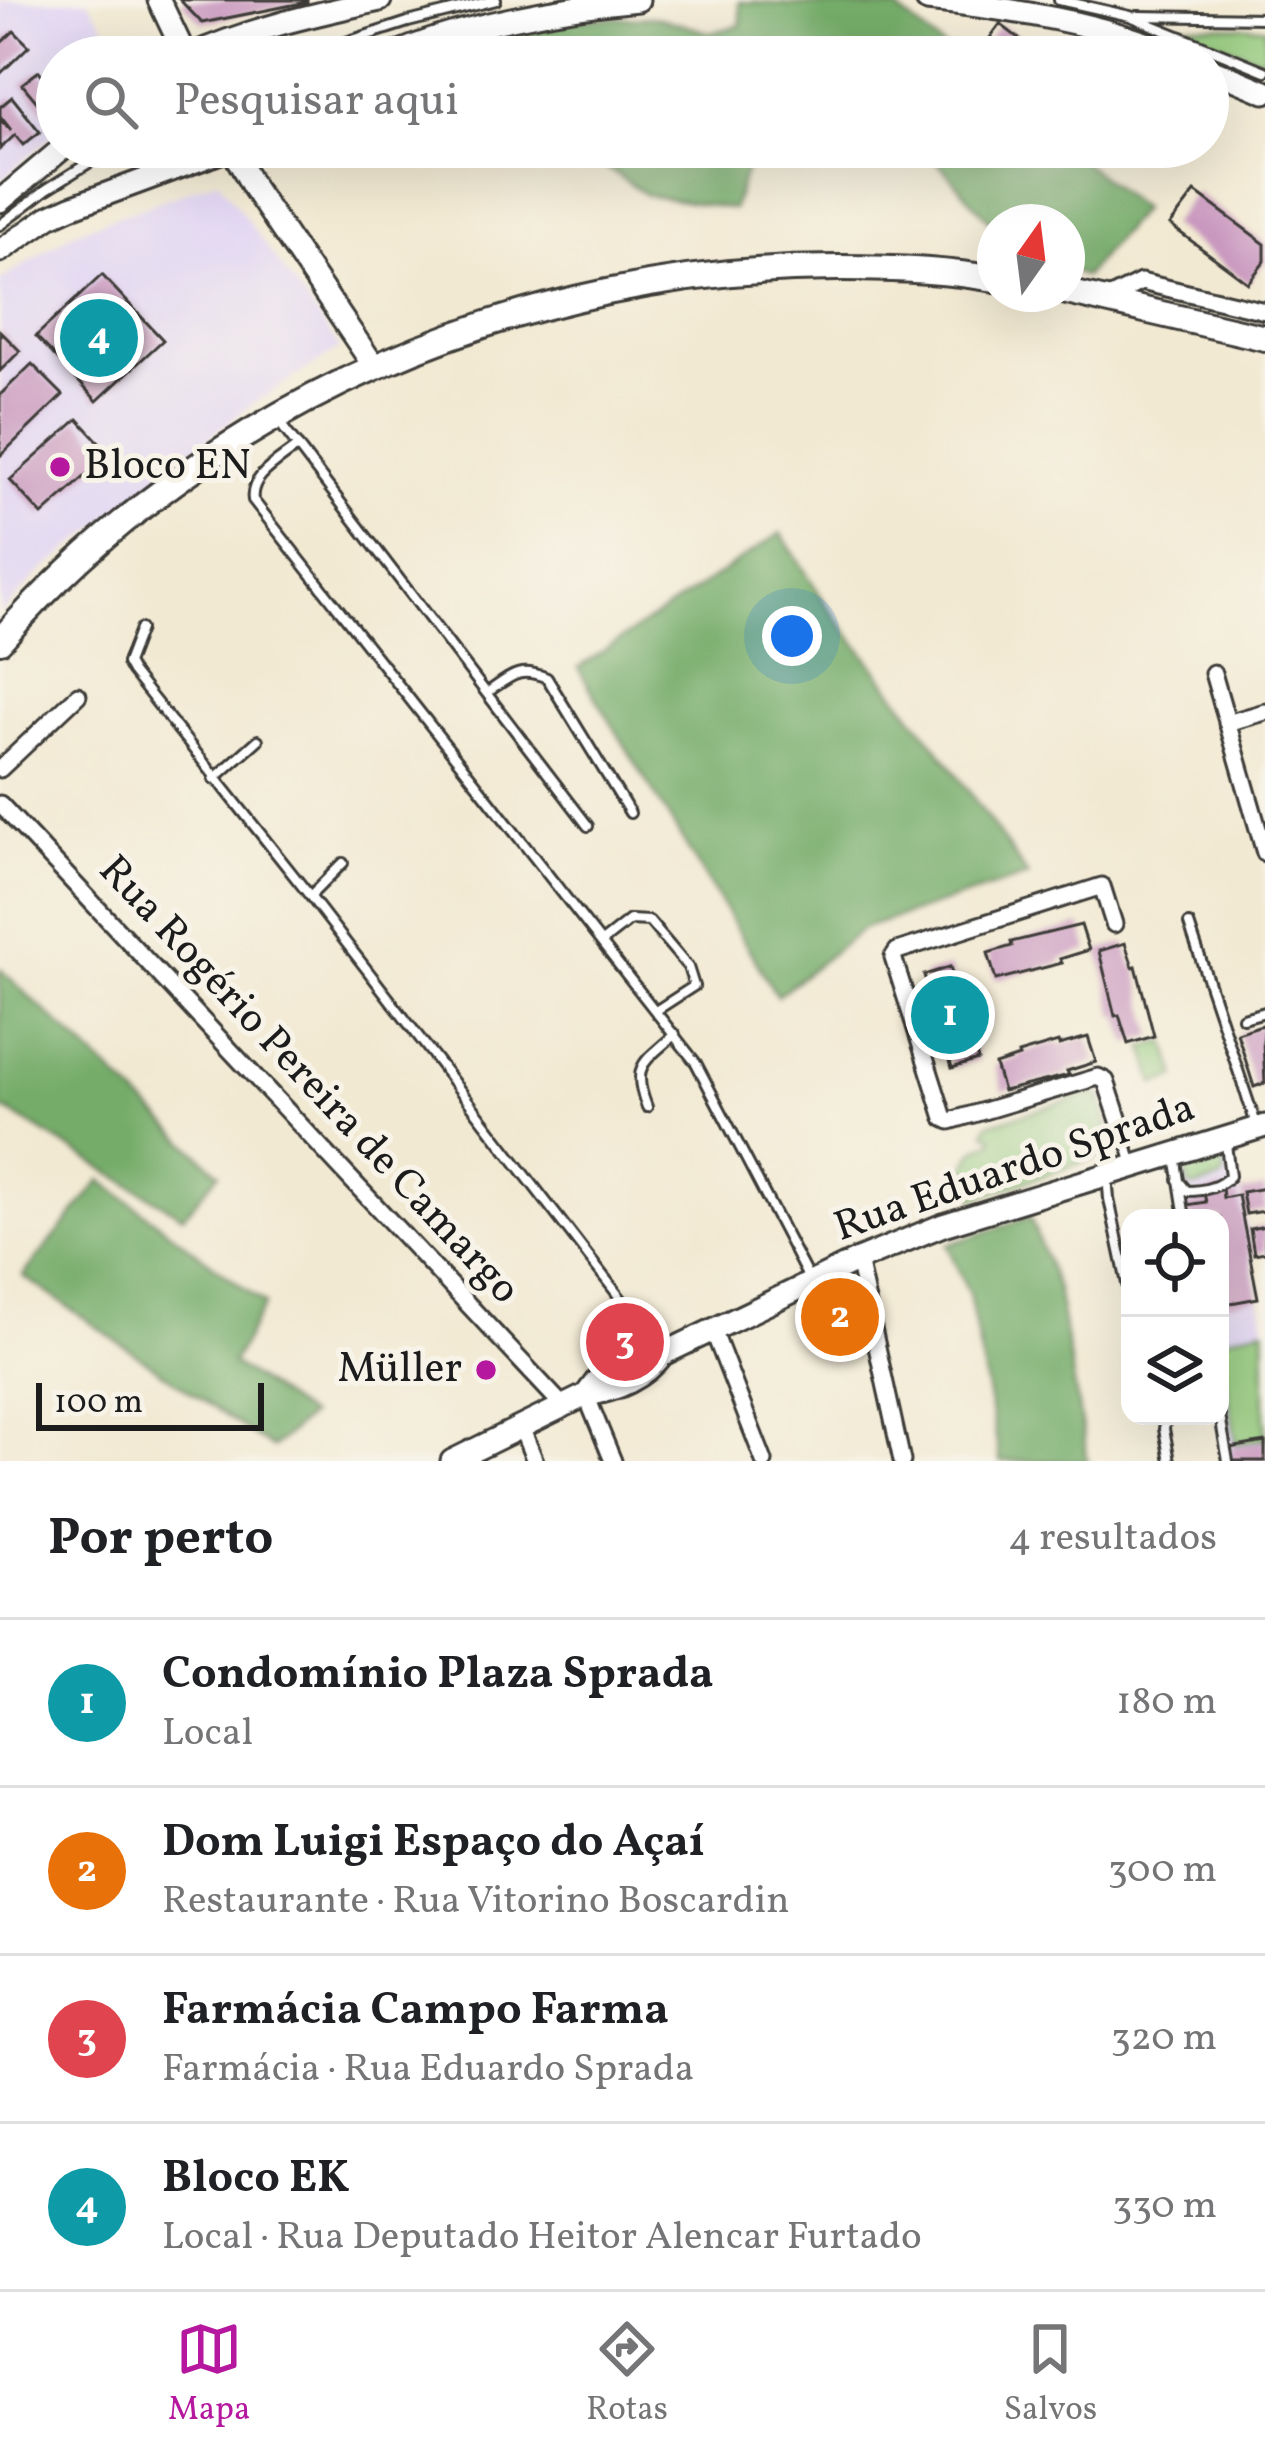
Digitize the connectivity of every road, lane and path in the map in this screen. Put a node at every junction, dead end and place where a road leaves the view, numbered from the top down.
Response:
1 (159, 0) edge
2 (380, 0) edge
3 (496, 0) edge
4 (638, 0) edge
5 (927, 0) edge
6 (1059, 0) edge
7 (1130, 16) junction
8 (1265, 18) edge
9 (177, 36) edge
10 (235, 36) edge
11 (365, 36) edge
12 (448, 36) edge
13 (1125, 36) edge
14 (1178, 36) edge
15 (1229, 57) edge
16 (1265, 72) edge
17 (1229, 77) edge
18 (1237, 80) junction
19 (1265, 92) edge
20 (39, 168) edge
21 (80, 168) edge
22 (177, 168) edge
23 (243, 168) edge
24 (0, 201) edge
25 (0, 225) edge
26 (0, 251) edge
27 (977, 277) edge
28 (1085, 296) edge
29 (1104, 301) junction
30 (1265, 311) edge
31 (1265, 338) edge
32 (374, 366) junction
33 (275, 416) junction
34 (298, 446) junction
35 (140, 629) dead end
36 (0, 641) edge
37 (1213, 673) dead end
38 (488, 692) junction
39 (79, 694) dead end
40 (1265, 712) edge
41 (1227, 723) junction
42 (258, 740) dead end
43 (0, 769) edge
44 (214, 778) junction
45 (0, 804) edge
46 (630, 813) dead end
47 (588, 826) dead end
48 (1265, 853) edge
49 (343, 863) dead end
50 (310, 896) junction
51 (1114, 924) dead end
52 (1189, 924) dead end
53 (602, 943) junction
54 (657, 1010) junction
55 (1265, 1012) edge
56 (1243, 1018) dead end
57 (675, 1034) junction
58 (647, 1107) dead end
59 (1120, 1124) joint
60 (1261, 1127) edge
61 (1224, 1138) junction
62 (1175, 1153) junction
63 (1134, 1166) junction
64 (1107, 1174) junction
65 (1178, 1180) junction
66 (1183, 1209) edge
67 (1121, 1256) edge
68 (858, 1260) junction
69 (811, 1282) junction
70 (713, 1330) junction
71 (663, 1354) junction
72 (586, 1395) junction
73 (563, 1406) junction
74 (1165, 1425) edge
75 (1222, 1425) edge
76 (521, 1426) junction
77 (452, 1461) edge
78 (535, 1461) edge
79 (613, 1461) edge
80 (764, 1461) edge
81 (902, 1461) edge
82 (1170, 1461) edge
83 (1228, 1461) edge

1 - 9 street
2 - 10 street
3 - 11 lane
4 - 12 street
5 - 13 street
6 - 7 lane
7 - 8 lane
7 - 14 lane
15 - 16 lane
16 - 18 lane
17 - 18 street
18 - 19 street
20 - 24 street
21 - 25 lane
22 - 26 street
23 - 32 street
27 - 32 main road
28 - 29 main road
29 - 30 street
29 - 31 main road
32 - 33 main road
33 - 34 lane
33 - 36 main road
34 - 38 lane
34 - 53 lane
35 - 44 lane
37 - 41 street
38 - 46 lane
38 - 47 lane
39 - 43 street
40 - 41 street
41 - 48 street
42 - 44 lane
44 - 50 lane
45 - 73 street, Rua Rogério Pereira de Camargo
49 - 50 lane
50 - 71 lane
51 - 59 street
52 - 60 lane
53 - 54 lane
53 - 54 lane
54 - 57 lane
55 - 56 lane
57 - 58 lane
57 - 69 lane
59 - 63 lane
60 - 61 street, Rua Eduardo Sprada
61 - 62 street, Rua Eduardo Sprada
61 - 65 lane
62 - 63 street, Rua Eduardo Sprada
62 - 65 lane
63 - 64 street, Rua Eduardo Sprada
64 - 67 lane
64 - 68 street, Rua Eduardo Sprada
65 - 66 lane
68 - 69 street, Rua Eduardo Sprada
68 - 81 street
69 - 70 street, Rua Eduardo Sprada
70 - 71 street, Rua Eduardo Sprada
70 - 80 street
71 - 72 street, Rua Eduardo Sprada
72 - 73 street, Rua Eduardo Sprada
72 - 79 street
73 - 76 street, Rua Eduardo Sprada
74 - 82 lane
75 - 83 lane
76 - 77 street, Rua Eduardo Sprada
76 - 78 street

